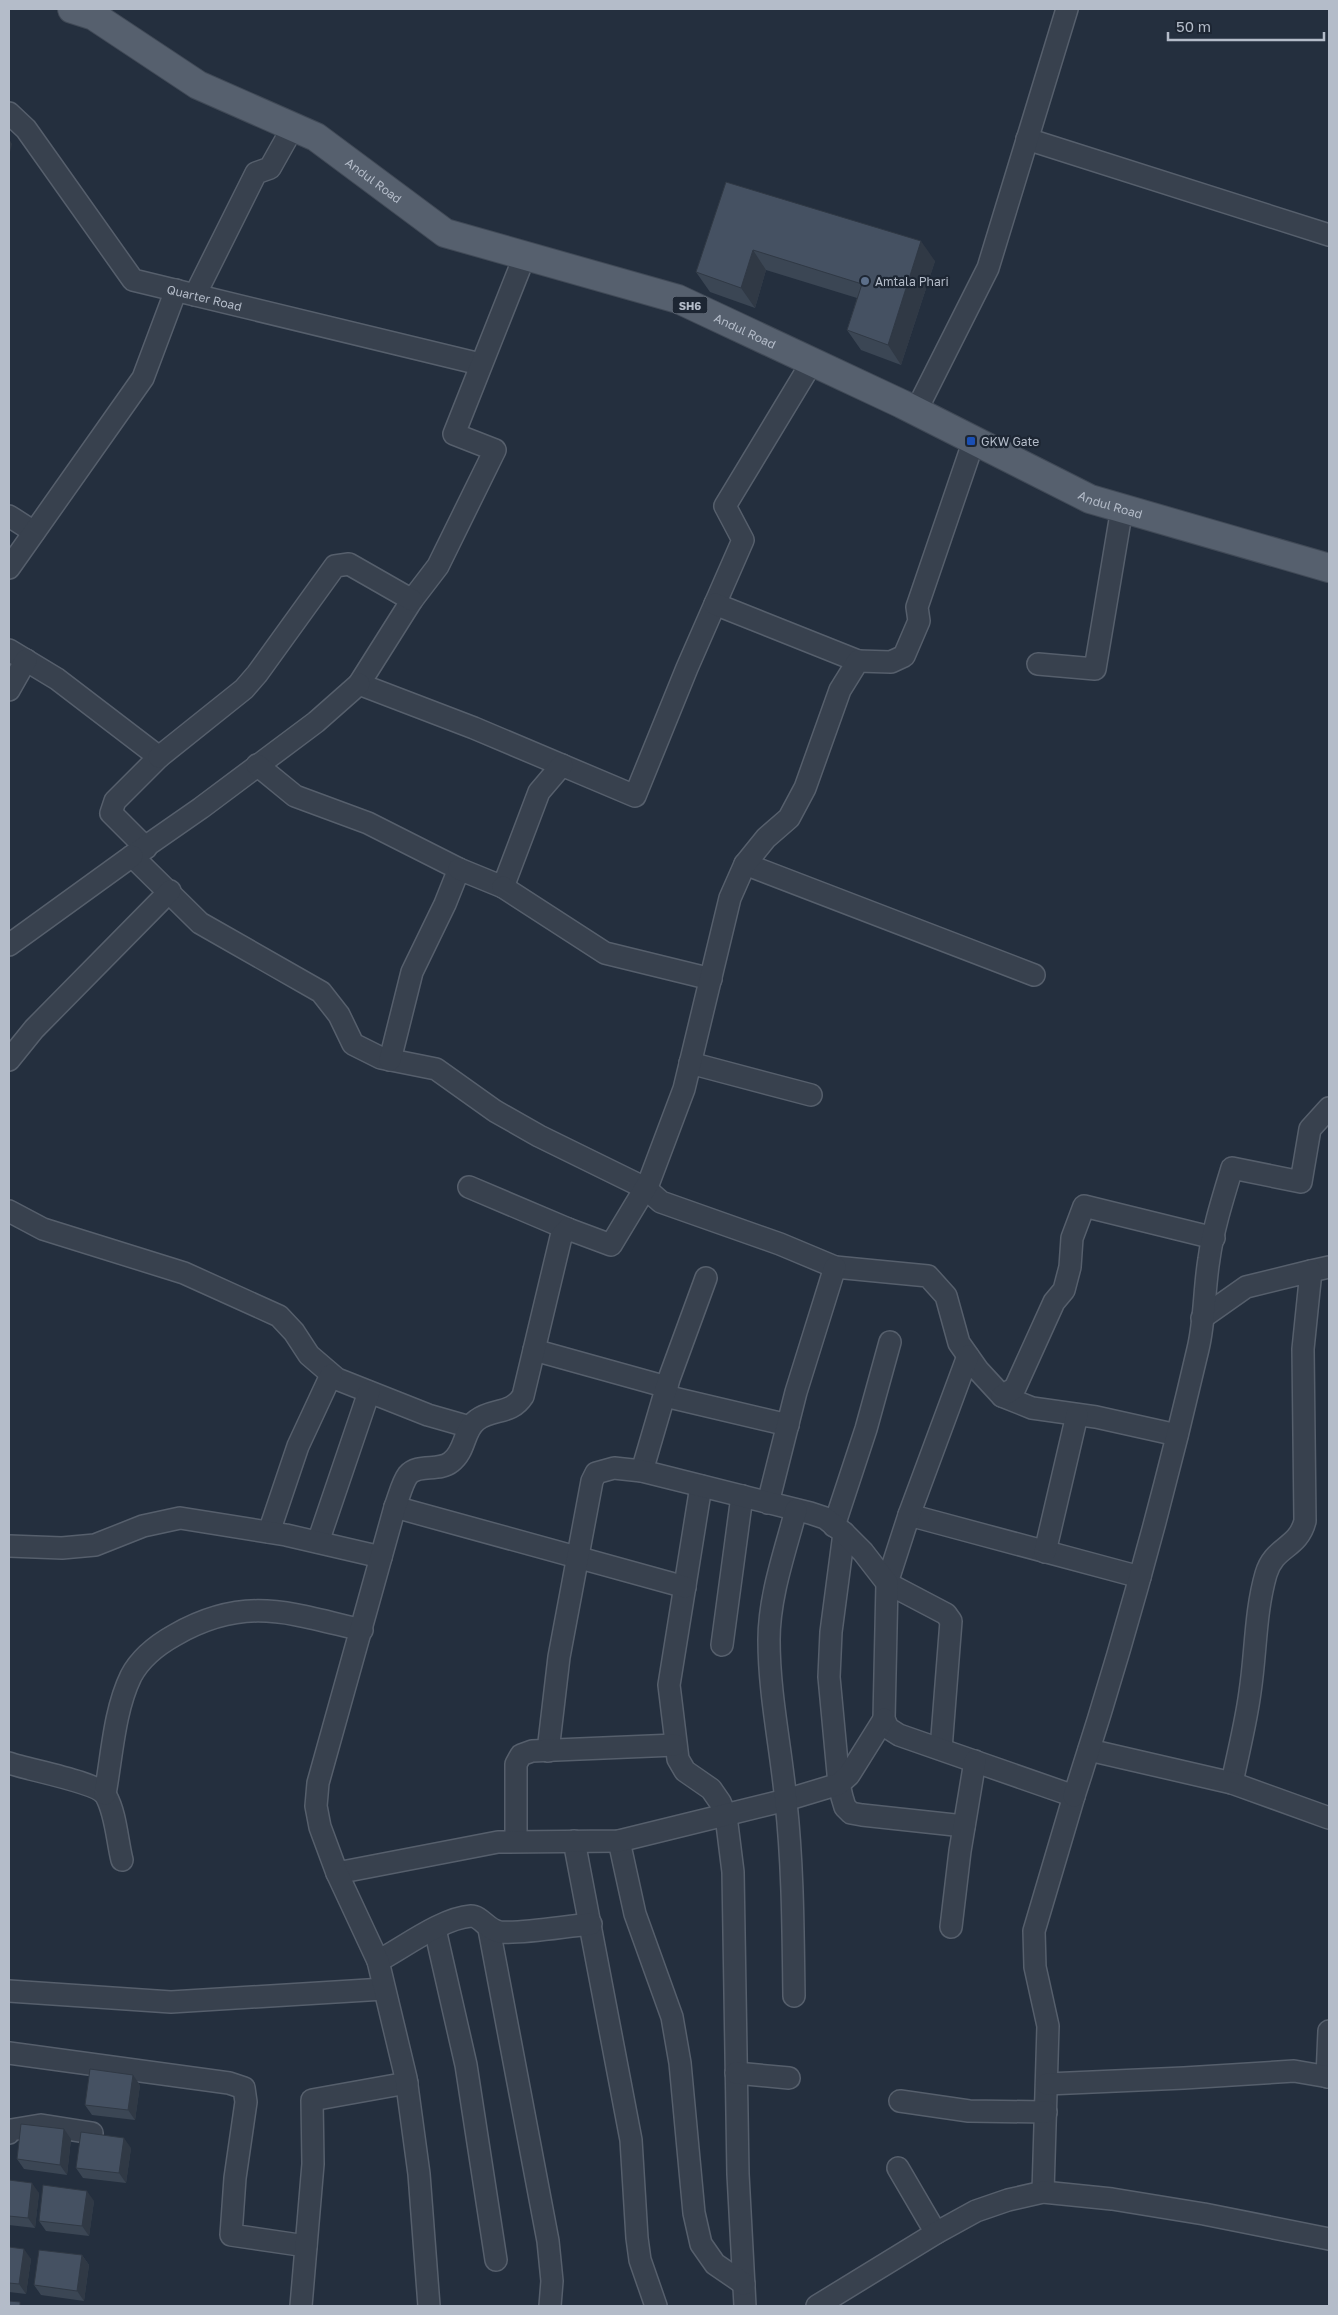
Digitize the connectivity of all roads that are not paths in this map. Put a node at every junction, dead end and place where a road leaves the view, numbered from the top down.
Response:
1 (1067, 9) edge
2 (89, 11) edge
3 (9, 113) edge
4 (294, 127) junction
5 (1027, 139) junction
6 (1329, 235) edge
7 (525, 255) junction
8 (185, 293) junction
9 (812, 362) junction
10 (480, 364) junction
11 (916, 411) junction
12 (974, 440) junction
13 (1122, 508) junction
14 (9, 516) edge
15 (34, 532) junction
16 (9, 568) edge
17 (1329, 568) edge
18 (412, 600) junction
19 (715, 604) junction
20 (18, 655) edge
21 (858, 661) junction
22 (1038, 664) dead end
23 (359, 684) junction
24 (9, 690) edge
25 (159, 756) junction
26 (256, 765) junction
27 (562, 765) junction
28 (139, 852) junction
29 (745, 864) junction
30 (459, 869) junction
31 (503, 887) junction
32 (170, 891) junction
33 (9, 946) edge
34 (1034, 975) dead end
35 (711, 979) junction
36 (9, 1060) edge
37 (390, 1060) junction
38 (690, 1063) junction
39 (811, 1095) dead end
40 (1329, 1108) edge
41 (469, 1187) dead end
42 (645, 1188) junction
43 (9, 1210) edge
44 (568, 1229) junction
45 (1214, 1238) junction
46 (835, 1267) junction
47 (1320, 1269) edge
48 (706, 1278) dead end
49 (1202, 1318) junction
50 (890, 1342) dead end
51 (534, 1350) junction
52 (968, 1356) junction
53 (331, 1374) junction
54 (666, 1391) junction
55 (369, 1392) junction
56 (1002, 1396) junction
57 (1077, 1415) junction
58 (788, 1425) junction
59 (470, 1427) junction
60 (1177, 1435) junction
61 (642, 1471) junction
62 (701, 1486) junction
63 (742, 1496) junction
64 (768, 1503) junction
65 (395, 1507) junction
66 (796, 1510) junction
67 (909, 1515) junction
68 (839, 1529) junction
69 (269, 1532) junction
70 (318, 1542) junction
71 (9, 1546) edge
72 (1045, 1552) junction
73 (381, 1557) junction
74 (577, 1559) junction
75 (1140, 1578) junction
76 (887, 1582) junction
77 (685, 1587) junction
78 (362, 1630) junction
79 (722, 1645) dead end
80 (884, 1719) junction
81 (674, 1745) junction
82 (942, 1749) junction
83 (1089, 1750) junction
84 (548, 1751) junction
85 (975, 1761) junction
86 (9, 1763) edge
87 (1232, 1783) junction
88 (839, 1784) junction
89 (105, 1794) junction
90 (1074, 1796) junction
91 (786, 1800) junction
92 (726, 1816) junction
93 (1329, 1818) edge
94 (964, 1826) junction
95 (516, 1841) junction
96 (574, 1841) junction
97 (619, 1841) junction
98 (122, 1860) dead end
99 (337, 1873) junction
100 (592, 1924) junction
101 (951, 1927) dead end
102 (435, 1929) junction
103 (489, 1929) junction
104 (378, 1962) junction
105 (384, 1989) junction
106 (9, 1992) edge
107 (794, 1996) dead end
108 (1329, 2032) edge
109 (9, 2053) edge
110 (736, 2074) junction
111 (1328, 2077) edge
112 (789, 2078) dead end
113 (407, 2083) junction
114 (1047, 2084) junction
115 (900, 2101) dead end
116 (1046, 2112) junction
117 (92, 2132) edge
118 (9, 2133) edge
119 (898, 2168) dead end
120 (1043, 2192) junction
121 (936, 2233) junction
122 (1329, 2239) edge
123 (306, 2246) junction
124 (496, 2260) dead end
125 (744, 2284) junction
126 (301, 2306) edge
127 (429, 2306) edge
128 (550, 2306) edge
129 (656, 2306) edge
130 (745, 2306) edge
131 (817, 2306) edge

1 - 5 street
2 - 4 main road, Andul Road / SH6
3 - 8 street, Quarter Road
4 - 7 main road, Andul Road / SH6
4 - 8 street
5 - 6 street
5 - 11 street
7 - 9 main road, Andul Road / SH6
7 - 10 street
8 - 10 street, Quarter Road
8 - 15 street
9 - 11 main road, Andul Road / SH6
9 - 19 street
10 - 18 street
11 - 12 main road, Andul Road / SH6
12 - 13 main road, Andul Road / SH6
12 - 21 street
13 - 17 main road, Andul Road / SH6
13 - 22 street
14 - 15 street
15 - 16 street
18 - 23 street
18 - 25 street
19 - 21 street
19 - 27 street
20 - 24 street
20 - 25 street
21 - 29 street
23 - 26 street
23 - 27 street
25 - 28 street
26 - 28 street
26 - 30 street
27 - 31 street
28 - 32 street
28 - 33 street
29 - 34 street
29 - 35 street
30 - 31 street
30 - 37 street
31 - 35 street
32 - 36 street
32 - 37 street
35 - 38 street
37 - 42 street
38 - 39 street
38 - 42 street
40 - 45 street
41 - 44 street
42 - 44 street
42 - 46 street
43 - 53 street
44 - 51 street
45 - 49 street
45 - 56 street
46 - 52 street
46 - 58 street
47 - 49 street
47 - 87 street
48 - 54 street
49 - 60 street
50 - 68 street
51 - 54 street
51 - 59 street
52 - 56 street
52 - 67 street
53 - 55 street
53 - 69 street
54 - 58 street
54 - 61 street
55 - 59 street
55 - 70 street
56 - 57 street
57 - 60 street
57 - 72 street
58 - 64 street
59 - 65 street
60 - 75 street
61 - 62 street
61 - 74 street
62 - 63 street
62 - 77 street
63 - 64 street
63 - 79 street
64 - 66 street
65 - 73 street
65 - 74 street
66 - 68 street
66 - 91 street
67 - 72 street
67 - 76 street
68 - 76 street
68 - 88 street
69 - 70 street
69 - 71 street
70 - 73 street
72 - 75 street
73 - 78 street
74 - 77 street
74 - 84 street
75 - 83 street
76 - 80 street
76 - 82 street
77 - 81 street
78 - 89 street
78 - 99 street
80 - 82 street
80 - 88 street
81 - 84 street
81 - 92 street
82 - 85 street
83 - 87 street
83 - 90 street
84 - 95 street
85 - 90 street
85 - 94 street
86 - 89 street
87 - 93 street
88 - 91 street
88 - 94 street
89 - 98 street
90 - 114 street
91 - 92 street
91 - 107 street
92 - 97 street
92 - 110 street
94 - 101 street
95 - 96 street
95 - 99 street
96 - 97 street
96 - 100 street
97 - 125 street
99 - 104 street
100 - 103 street
100 - 129 street
102 - 103 street
102 - 104 street
102 - 124 street
103 - 128 street
104 - 105 street
105 - 106 street
105 - 113 street
108 - 111 street
109 - 123 street
110 - 112 street
110 - 125 street
111 - 114 street
113 - 123 street
113 - 127 street
114 - 116 street
115 - 116 street
116 - 120 street
117 - 118 street
119 - 121 street
120 - 121 street
120 - 122 street
121 - 131 street
123 - 126 street
125 - 130 street

